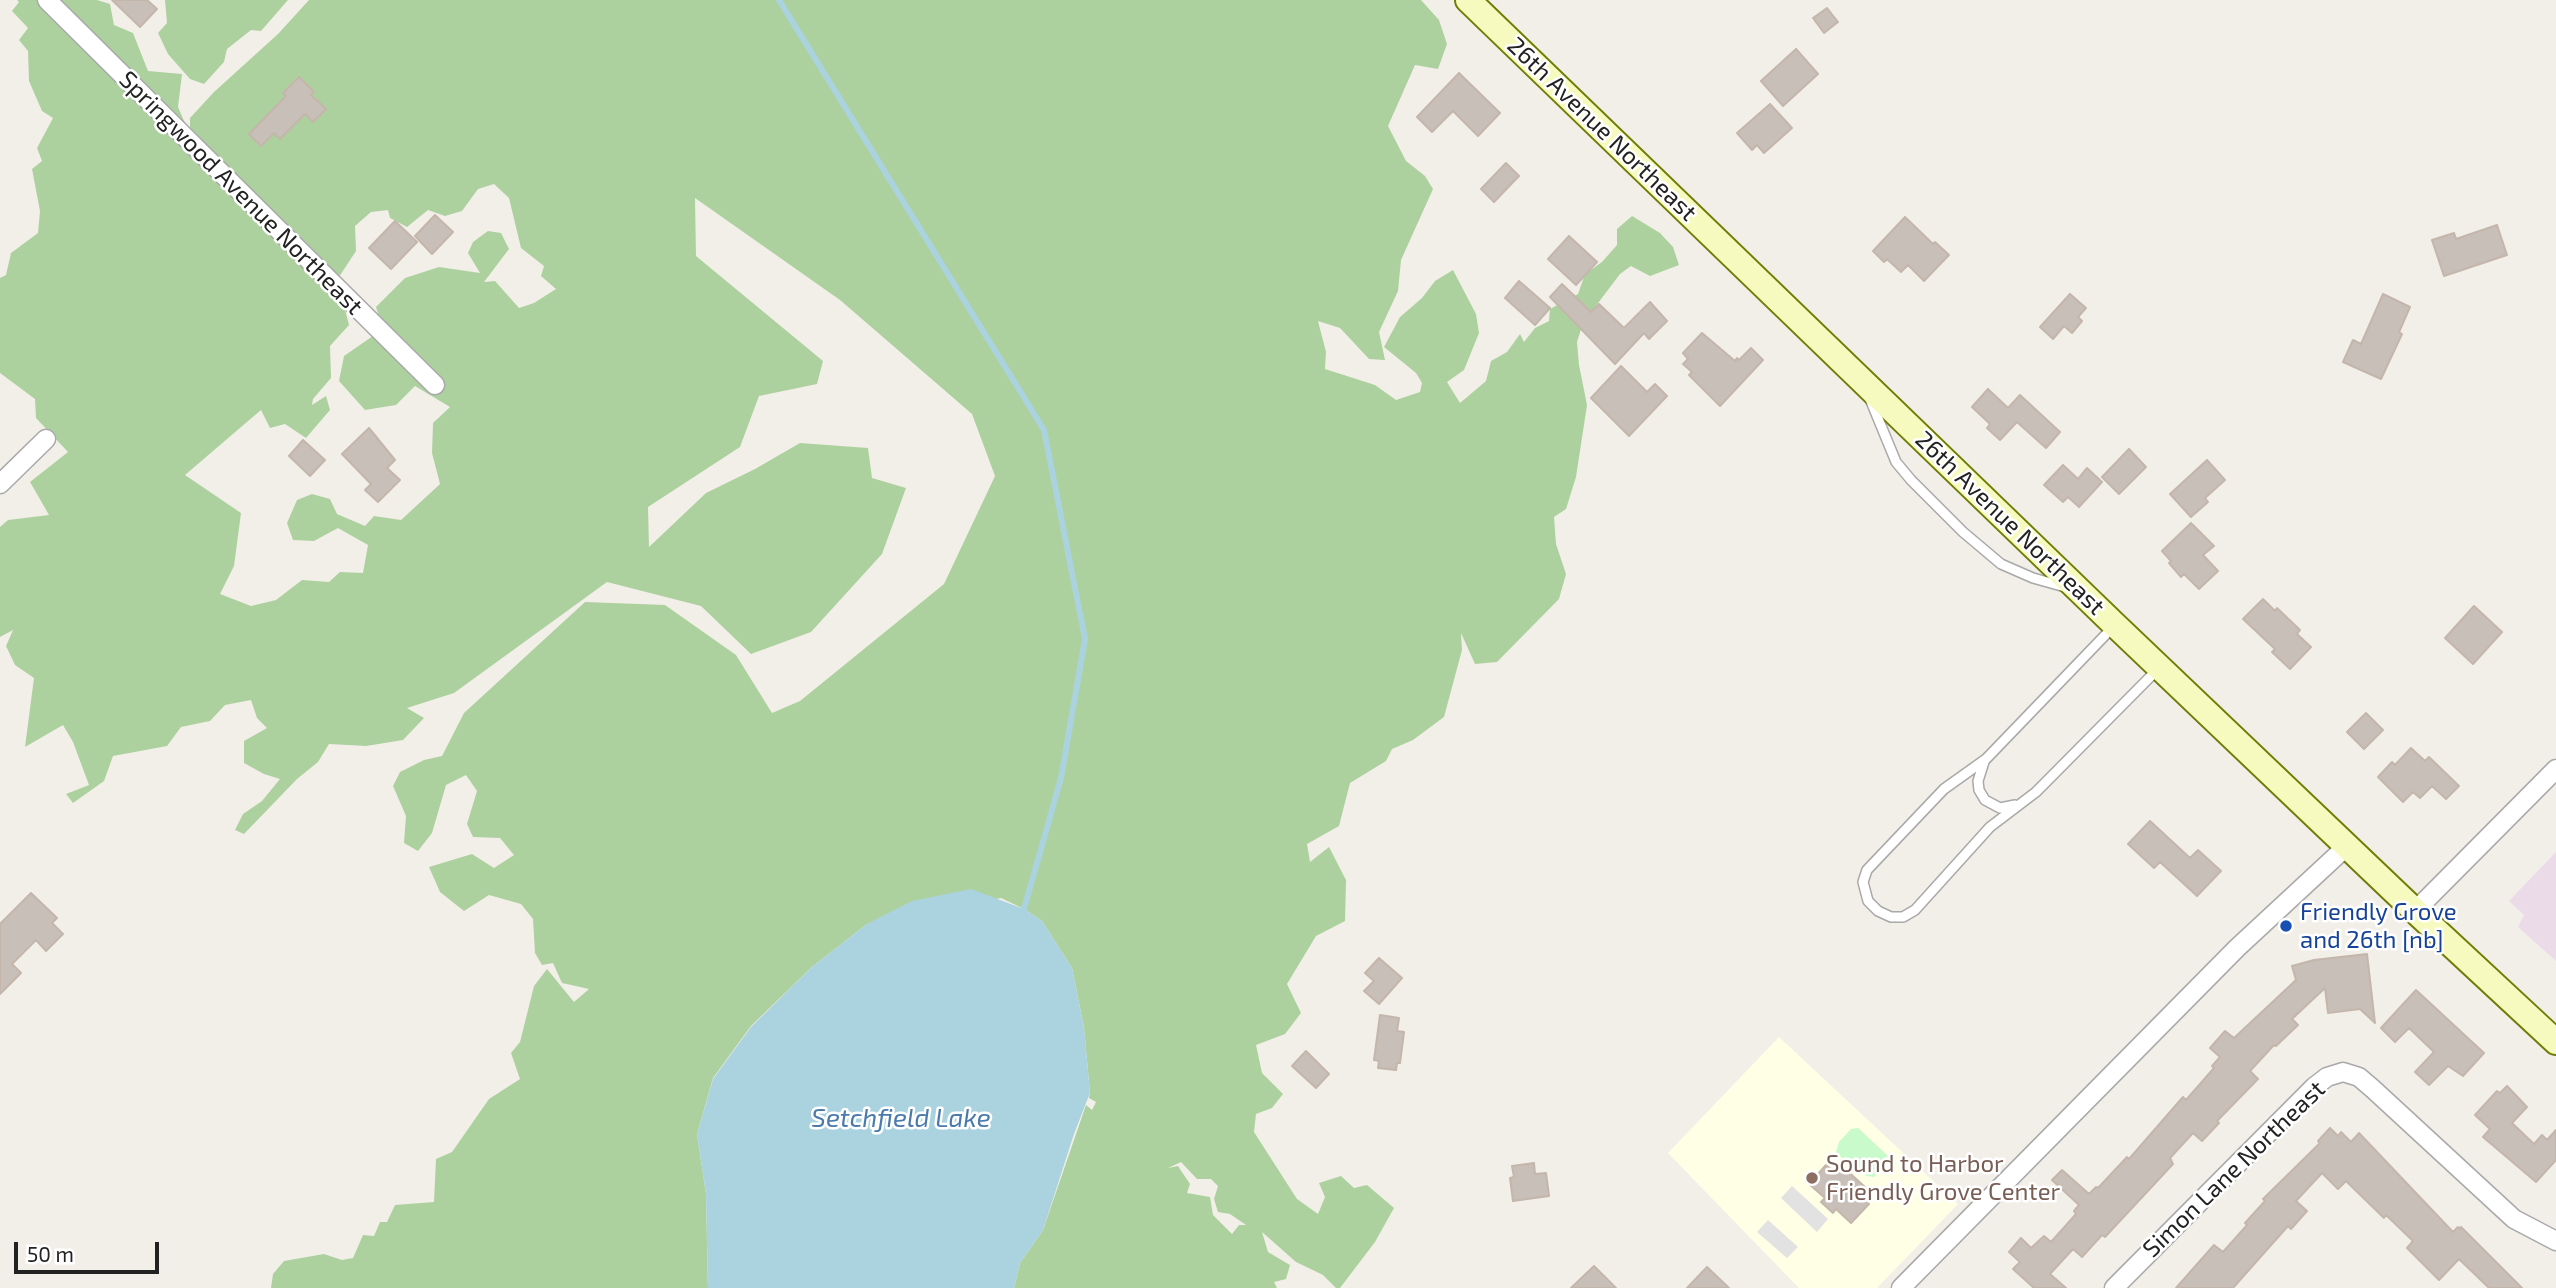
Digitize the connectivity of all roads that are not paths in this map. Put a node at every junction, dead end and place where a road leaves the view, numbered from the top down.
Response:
1 (47, 0) edge
2 (1468, 0) edge
3 (1863, 381) junction
4 (435, 385) dead end
5 (46, 439) dead end
6 (0, 484) edge
7 (2083, 593) junction
8 (2115, 625) junction
9 (2160, 667) junction
10 (1986, 759) junction
11 (2556, 769) edge
12 (2020, 803) junction
13 (2347, 846) junction
14 (2415, 911) junction
15 (2556, 1042) edge
16 (2556, 1241) edge
17 (1901, 1288) edge
18 (2114, 1288) edge

1 - 4 street, Springwood Avenue Northeast
2 - 3 street, 26th Avenue Northeast
3 - 7 street, 26th Avenue Northeast
3 - 7 lane
5 - 6 street
7 - 8 street, 26th Avenue Northeast
8 - 9 street, 26th Avenue Northeast
8 - 10 lane
9 - 12 lane
9 - 13 street, 26th Avenue Northeast
10 - 12 lane
10 - 12 lane
11 - 14 street
13 - 14 street, 26th Avenue Northeast
13 - 17 street
14 - 15 street, 26th Avenue Northeast
16 - 18 street, Simon Lane Northeast

